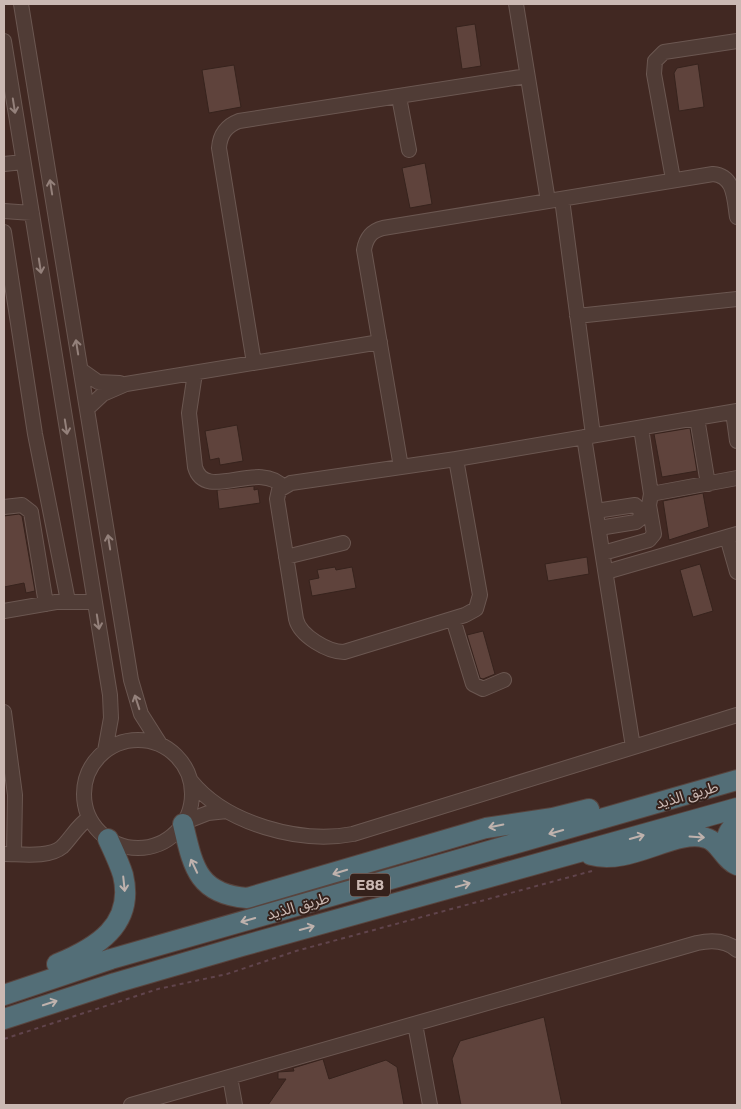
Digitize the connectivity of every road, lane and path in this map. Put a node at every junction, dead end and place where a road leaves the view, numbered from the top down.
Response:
1 (21, 4) edge
2 (516, 4) edge
3 (4, 40) edge
4 (737, 41) edge
5 (528, 76) junction
6 (399, 97) junction
7 (409, 150) dead end
8 (24, 162) junction
9 (4, 164) edge
10 (673, 179) junction
11 (555, 200) junction
12 (4, 211) edge
13 (32, 213) junction
14 (737, 217) edge
15 (4, 232) edge
16 (737, 299) edge
17 (577, 316) junction
18 (380, 342) junction
19 (254, 363) junction
20 (81, 370) junction
21 (195, 373) junction
22 (126, 384) junction
23 (87, 409) junction
24 (735, 412) edge
25 (697, 418) junction
26 (641, 428) junction
27 (589, 436) junction
28 (737, 440) edge
29 (456, 459) junction
30 (401, 467) junction
31 (737, 478) edge
32 (708, 484) junction
33 (283, 487) junction
34 (651, 494) junction
35 (4, 507) edge
36 (596, 511) junction
37 (599, 528) junction
38 (732, 535) edge
39 (343, 543) dead end
40 (603, 553) junction
41 (286, 557) junction
42 (606, 572) junction
43 (737, 572) edge
44 (68, 601) junction
45 (95, 602) junction
46 (46, 604) junction
47 (4, 612) edge
48 (453, 619) junction
49 (504, 680) dead end
50 (4, 712) edge
51 (737, 715) edge
52 (160, 744) junction
53 (633, 747) junction
54 (105, 751) junction
55 (737, 780) edge
56 (191, 781) junction
57 (713, 788) junction
58 (737, 808) edge
59 (226, 812) junction
60 (89, 818) junction
61 (184, 823) junction
62 (737, 824) edge
63 (108, 839) junction
64 (582, 852) junction
65 (9, 854) edge
66 (737, 859) edge
67 (737, 865) edge
68 (593, 870) dead end
69 (737, 950) edge
70 (4, 988) edge
71 (4, 995) edge
72 (4, 1019) edge
73 (415, 1024) junction
74 (4, 1039) edge
75 (230, 1077) junction
76 (132, 1105) edge
77 (235, 1105) edge
78 (430, 1105) edge

20 -> 1 street
2 - 5 street
3 -> 8 street
4 - 10 street
5 - 6 street
5 - 11 street
6 - 7 street
6 - 19 street
8 - 9 street
8 - 13 street
10 - 11 street
10 - 14 street
11 - 17 street
11 - 18 street
12 - 13 street
13 -> 45 street
15 - 44 street
16 - 17 street
17 - 27 street
18 - 19 street
18 - 30 street
19 - 21 street
20 - 22 street
20 - 23 street
21 - 22 street
21 - 33 street
22 - 23 street
52 -> 23 street
24 - 25 street
24 - 28 street
25 - 26 street
25 - 32 street
26 - 27 street
26 - 34 street
27 - 29 street
27 - 36 street
29 - 30 street
29 - 48 street
30 - 33 street
31 - 32 street
32 - 34 street
33 - 41 street
34 - 40 street
35 - 46 street
36 - 37 street
36 - 37 street
37 - 40 street
38 - 42 street
38 - 43 street
39 - 41 street
40 - 42 street
41 - 48 street
42 - 53 street
44 - 45 street
44 - 46 street
45 -> 54 street
46 - 47 street
48 - 49 street
50 - 65 street
51 - 53 street
52 - 54 street
52 - 56 street
53 - 59 street
54 - 60 street
55 - 57 highway, طريق الذيد / E88
56 - 59 street
56 - 61 street
57 -> 61 highway
57 -> 71 highway, طريق الذيد / E88
64 -> 58 highway, طريق الذيد / E88
59 - 61 street
60 - 63 street
60 - 65 street
61 - 63 street
62 - 66 highway
63 -> 70 highway
64 -> 67 highway
72 -> 64 highway, طريق الذيد / E88
68 - 74 path
69 - 73 street
73 - 75 street
73 - 78 street
75 - 76 street
75 - 77 street

